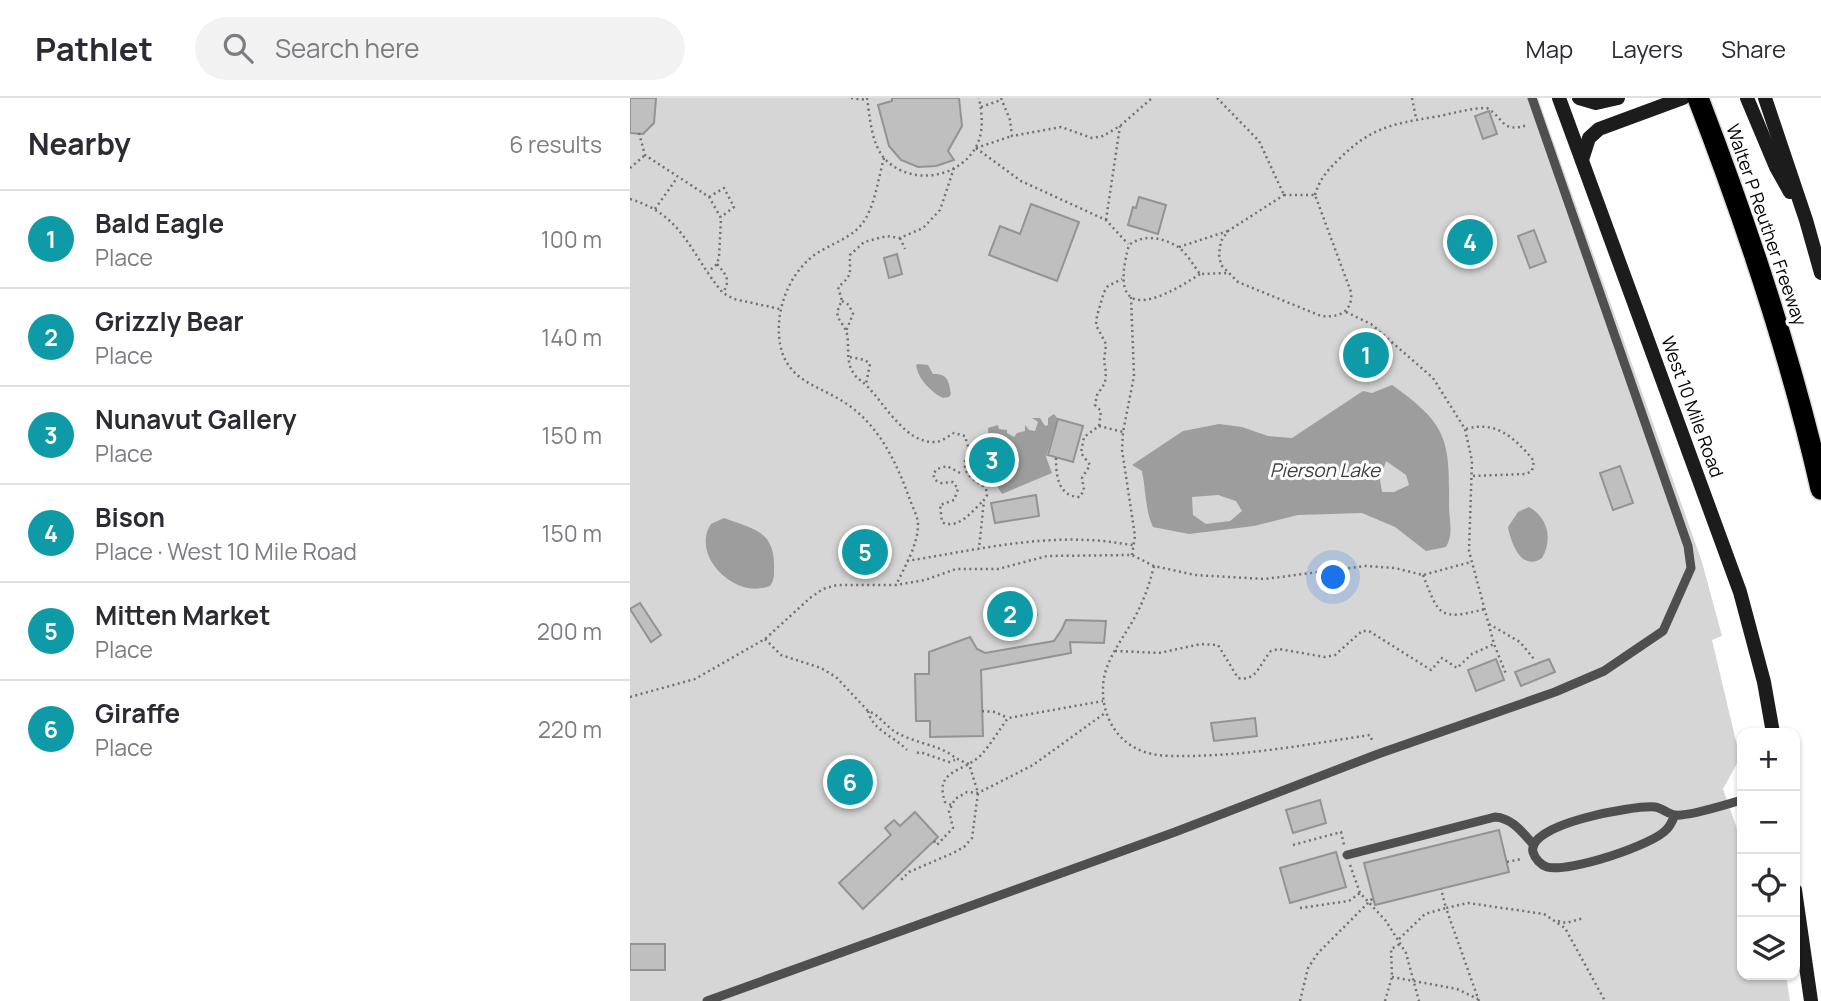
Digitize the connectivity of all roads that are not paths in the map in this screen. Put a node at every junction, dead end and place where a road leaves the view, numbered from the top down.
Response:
1 (1532, 98) edge
2 (1559, 98) edge
3 (1579, 98) edge
4 (1683, 98) edge
5 (1698, 98) edge
6 (1748, 98) edge
7 (1765, 98) edge
8 (1616, 99) edge
9 (1582, 160) junction
10 (1806, 220) junction
11 (1821, 273) edge
12 (1821, 489) edge
13 (1772, 728) edge
14 (1737, 801) edge
15 (1675, 815) junction
16 (1533, 848) junction
17 (1347, 855) road end
18 (1799, 917) edge
19 (707, 1001) edge
20 (1811, 1001) edge

1 - 19 lane
2 - 9 main road, West 10 Mile Road
3 - 8 main road
4 - 9 main road
5 - 12 highway, Walter P Reuther Freeway
6 - 10 main road
7 - 10 main road
9 - 13 main road, West 10 Mile Road
10 - 11 main road
14 - 15 lane
15 - 16 lane
15 - 16 lane
16 - 17 lane
18 - 20 main road

